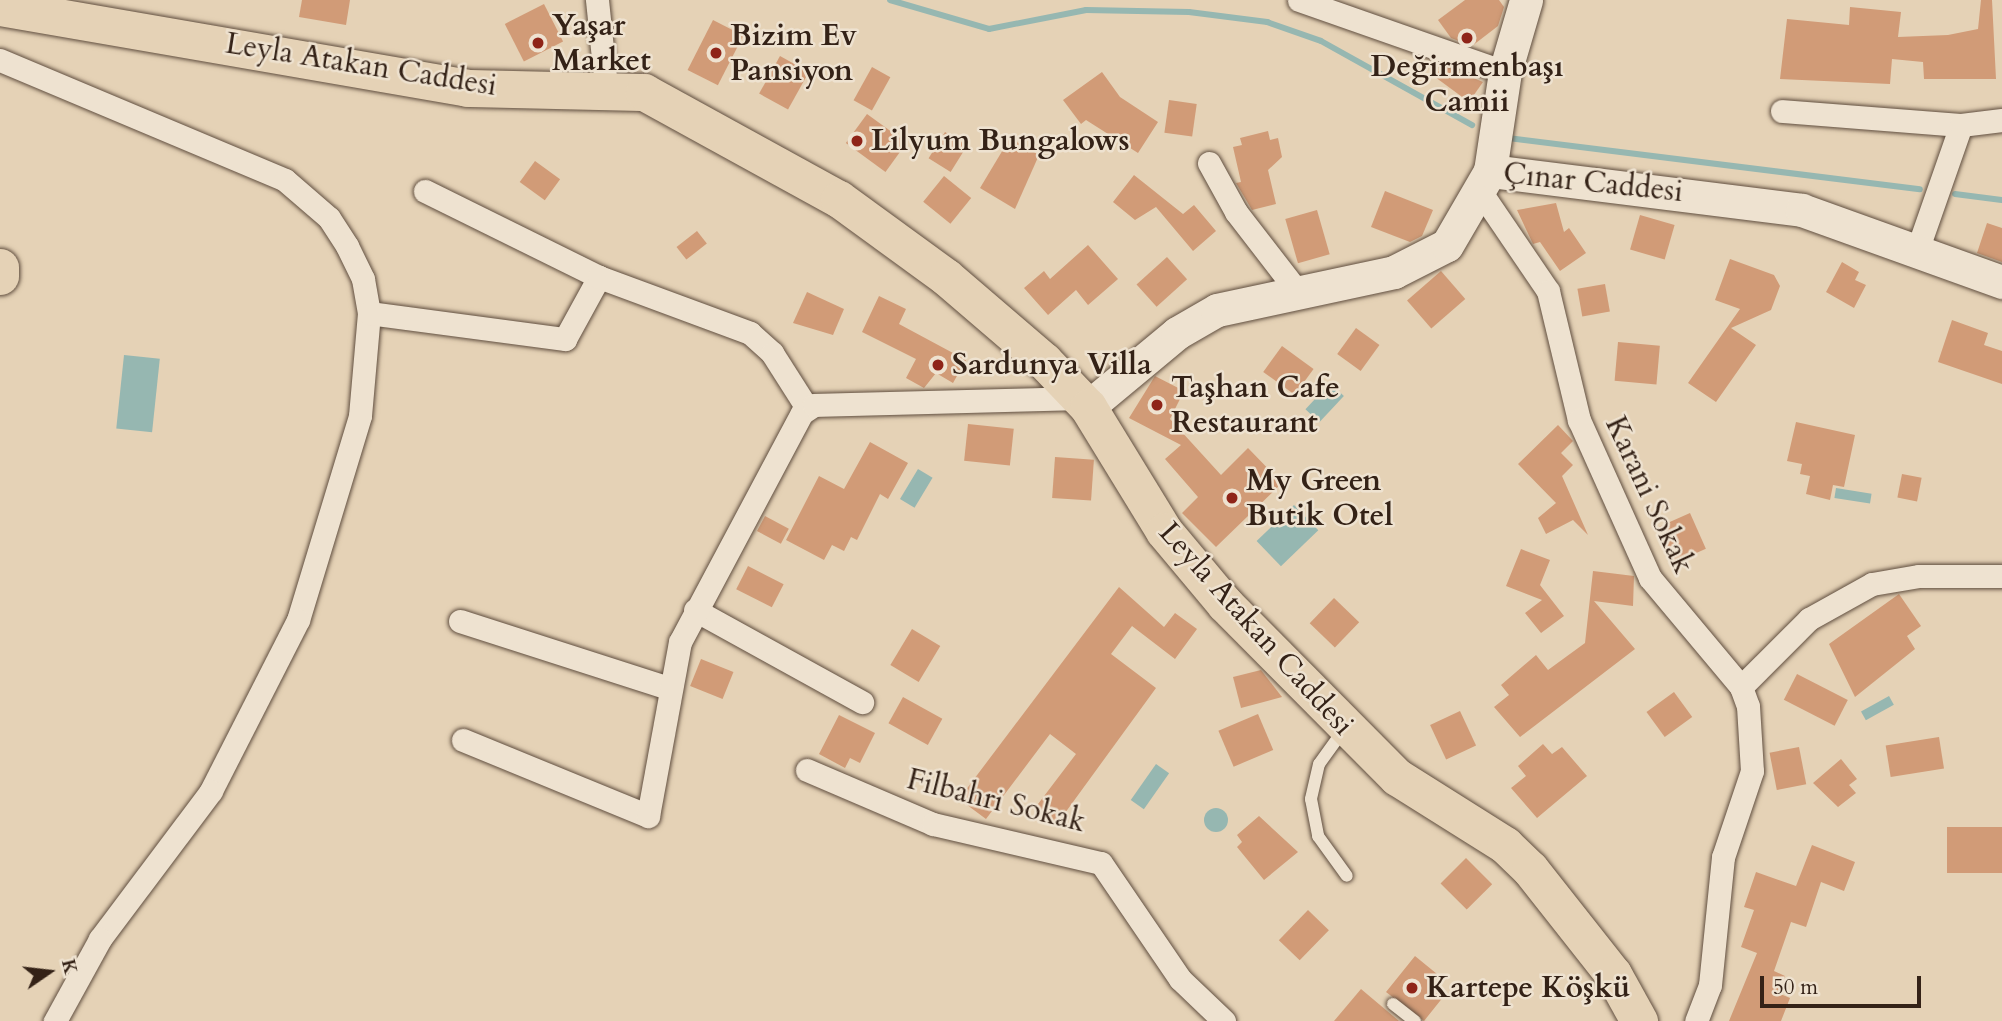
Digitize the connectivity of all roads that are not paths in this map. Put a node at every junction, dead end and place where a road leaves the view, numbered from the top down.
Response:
1 (597, 0) edge
2 (1299, 0) edge
3 (1526, 0) edge
4 (0, 7) edge
5 (0, 60) edge
6 (1505, 72) junction
7 (606, 88) junction
8 (1782, 111) dead end
9 (2002, 120) edge
10 (1961, 125) junction
11 (1209, 163) dead end
12 (1485, 181) junction
13 (425, 191) dead end
14 (1918, 248) junction
15 (0, 267) edge
16 (0, 276) edge
17 (599, 277) junction
18 (2002, 282) edge
19 (1297, 290) junction
20 (369, 313) junction
21 (1084, 403) junction
22 (807, 408) junction
23 (2002, 576) edge
24 (695, 610) junction
25 (460, 621) dead end
26 (1741, 687) junction
27 (669, 688) junction
28 (862, 702) dead end
29 (1345, 728) junction
30 (463, 740) dead end
31 (807, 769) dead end
32 (1347, 876) dead end
33 (1393, 1004) dead end
34 (55, 1021) edge
35 (1224, 1021) edge
36 (1415, 1021) edge
37 (1639, 1021) edge
38 (1696, 1021) edge

1 - 7 street
2 - 6 street
3 - 6 street
4 - 7 main road, Leyla Atakan Caddesi
5 - 20 street
6 - 12 street
7 - 21 main road, Leyla Atakan Caddesi
8 - 10 street
9 - 10 street
10 - 14 street
11 - 19 street
12 - 14 street, Çınar Caddesi
12 - 19 street, Çınar Caddesi
12 - 26 street, Karani Sokak
13 - 17 street
14 - 18 street, Çınar Caddesi
15 - 16 main road
17 - 20 street
17 - 22 street
19 - 21 street, Çınar Caddesi
20 - 34 street
21 - 22 street
21 - 29 main road, Leyla Atakan Caddesi
22 - 24 street
23 - 26 street
24 - 27 street
24 - 28 street
25 - 27 street
26 - 38 street, Karani Sokak
27 - 30 street
29 - 32 lane
29 - 37 main road, Leyla Atakan Caddesi
31 - 35 street, Filbahri Sokak
33 - 36 lane

